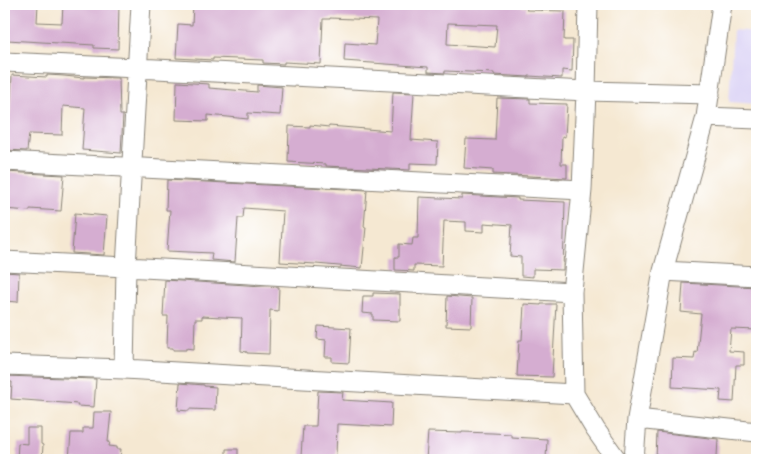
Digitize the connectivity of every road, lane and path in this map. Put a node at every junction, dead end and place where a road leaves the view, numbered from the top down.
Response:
1 (141, 4) edge
2 (588, 4) edge
3 (722, 4) edge
4 (4, 62) edge
5 (137, 68) junction
6 (586, 91) junction
7 (710, 94) junction
8 (706, 117) junction
9 (757, 119) edge
10 (4, 161) edge
11 (131, 167) junction
12 (582, 190) junction
13 (4, 261) edge
14 (126, 267) junction
15 (664, 271) junction
16 (757, 276) edge
17 (572, 292) junction
18 (4, 365) edge
19 (124, 369) junction
20 (574, 394) junction
21 (637, 419) junction
22 (757, 432) edge
23 (617, 460) edge
24 (634, 460) edge

1 - 5 street
2 - 6 street
3 - 7 street
4 - 5 street
5 - 6 street
5 - 11 street
6 - 7 street
6 - 12 street
7 - 8 street
8 - 9 street
8 - 15 street
10 - 11 street
11 - 12 street
11 - 14 street
12 - 17 street
13 - 14 street
14 - 17 street
14 - 19 street
15 - 16 street
15 - 21 street
17 - 20 street
18 - 19 street
19 - 20 street
20 - 23 street
21 - 22 street
21 - 24 street

